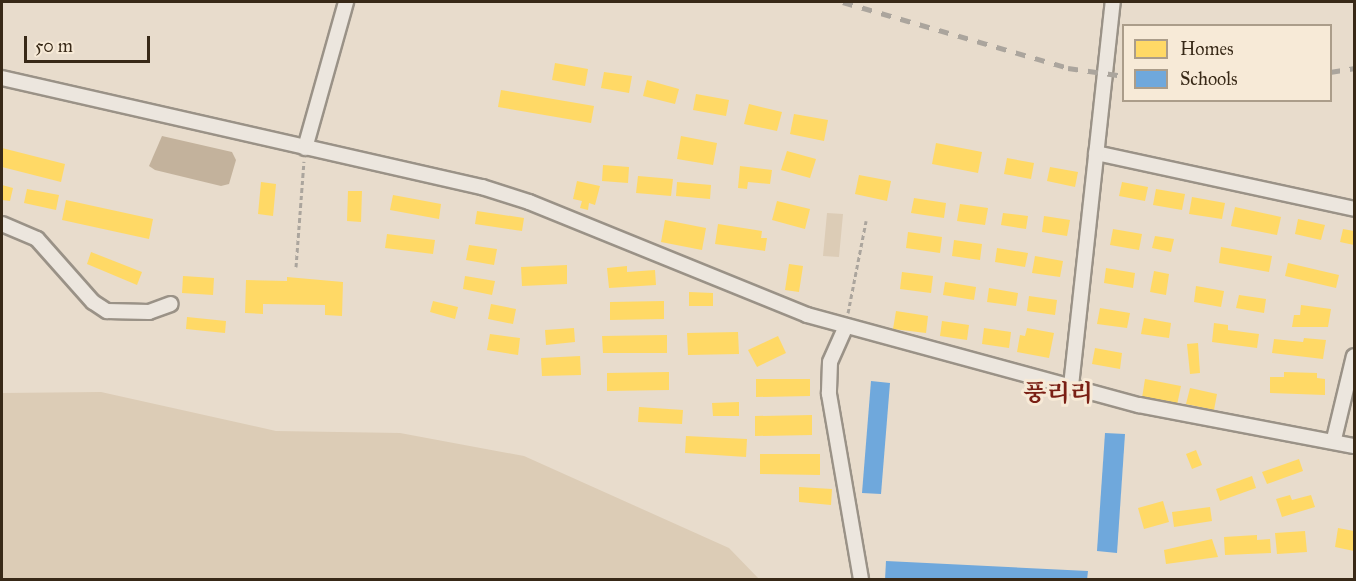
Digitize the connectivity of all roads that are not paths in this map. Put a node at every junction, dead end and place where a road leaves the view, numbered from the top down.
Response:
1 (346, 2) edge
2 (1113, 2) edge
3 (2, 78) edge
4 (305, 148) junction
5 (1096, 153) junction
6 (1354, 209) edge
7 (2, 224) edge
8 (171, 304) dead end
9 (846, 326) junction
10 (1354, 356) edge
11 (1071, 387) junction
12 (1334, 439) junction
13 (1354, 446) edge
14 (861, 579) edge

1 - 4 street
2 - 5 street
3 - 4 street
4 - 9 street
5 - 6 street
5 - 11 street
7 - 8 street
9 - 11 street
9 - 14 street
10 - 12 street
11 - 12 street
12 - 13 street

